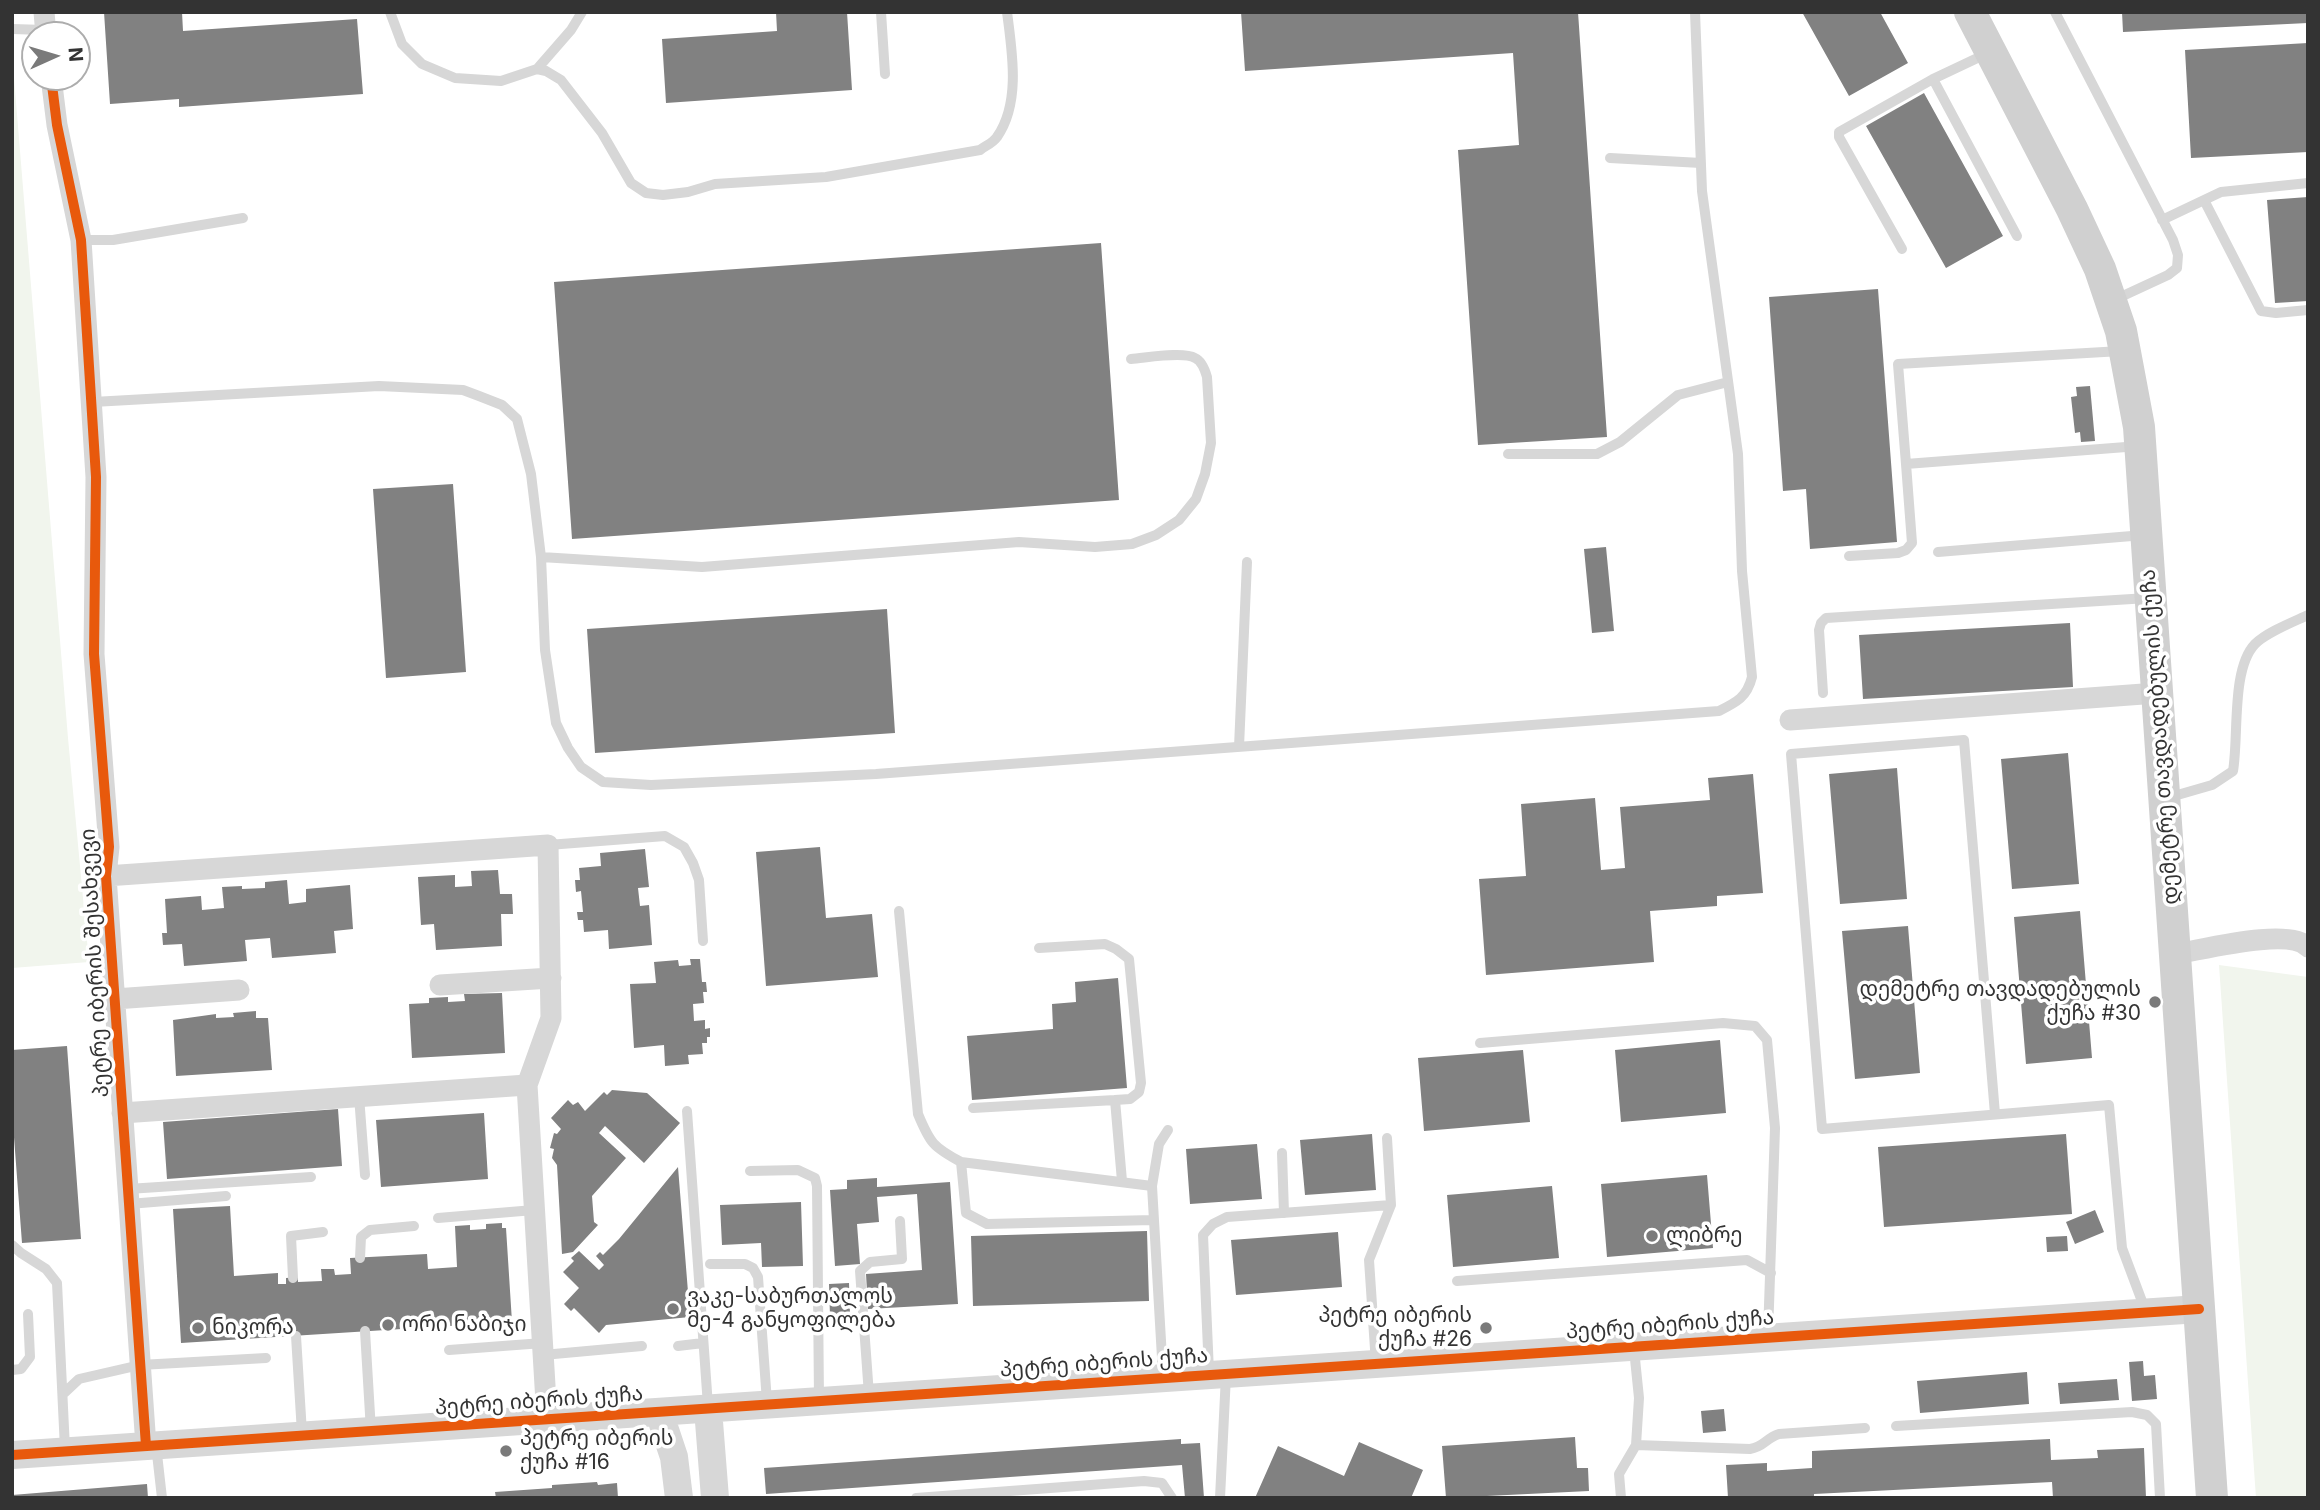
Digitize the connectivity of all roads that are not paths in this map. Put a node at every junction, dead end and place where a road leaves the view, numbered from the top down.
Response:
1 (390, 12) edge
2 (582, 12) edge
3 (881, 12) edge
4 (1007, 12) edge
5 (1695, 12) edge
6 (1970, 12) edge
7 (2054, 12) edge
8 (1990, 52) junction
9 (537, 69) junction
10 (885, 74) dead end
11 (1933, 79) junction
12 (53, 91) edge
13 (1610, 158) dead end
14 (1701, 163) junction
15 (2308, 183) edge
16 (2205, 202) junction
17 (243, 218) dead end
18 (2162, 220) junction
19 (2017, 236) dead end
20 (81, 240) junction
21 (1902, 249) dead end
22 (2111, 302) junction
23 (2308, 310) edge
24 (2125, 351) junction
25 (1131, 359) dead end
26 (1728, 382) junction
27 (93, 402) junction
28 (2142, 446) junction
29 (1508, 454) dead end
30 (1906, 464) junction
31 (2147, 535) junction
32 (1938, 552) dead end
33 (1849, 556) dead end
34 (541, 557) junction
35 (1247, 562) dead end
36 (2150, 598) junction
37 (2308, 615) edge
38 (1823, 693) dead end
39 (2157, 693) junction
40 (1790, 720) dead end
41 (1239, 747) junction
42 (2164, 799) junction
43 (548, 845) junction
44 (106, 876) junction
45 (899, 911) dead end
46 (703, 941) dead end
47 (2308, 947) edge
48 (1039, 948) dead end
49 (2175, 954) junction
50 (551, 978) junction
51 (440, 985) dead end
52 (239, 990) dead end
53 (115, 999) junction
54 (1480, 1043) dead end
55 (527, 1086) junction
56 (359, 1096) junction
57 (1115, 1100) junction
58 (972, 1108) dead end
59 (687, 1111) dead end
60 (122, 1113) junction
61 (1995, 1115) junction
62 (1168, 1130) dead end
63 (1387, 1138) dead end
64 (1282, 1153) dead end
65 (961, 1162) junction
66 (750, 1171) dead end
67 (365, 1175) dead end
68 (311, 1177) dead end
69 (1122, 1181) junction
70 (1152, 1186) junction
71 (129, 1196) junction
72 (226, 1196) dead end
73 (1391, 1205) junction
74 (534, 1210) junction
75 (1284, 1213) junction
76 (438, 1218) dead end
77 (1153, 1220) junction
78 (900, 1221) dead end
79 (414, 1226) dead end
80 (323, 1232) dead end
81 (12, 1245) edge
82 (360, 1258) dead end
83 (710, 1264) dead end
84 (1771, 1273) junction
85 (293, 1278) dead end
86 (1457, 1281) dead end
87 (2199, 1309) junction
88 (2146, 1313) junction
89 (28, 1314) dead end
90 (365, 1331) dead end
91 (296, 1336) dead end
92 (1768, 1338) junction
93 (704, 1343) junction
94 (642, 1346) dead end
95 (678, 1346) dead end
96 (1633, 1346) junction
97 (543, 1349) junction
98 (449, 1350) dead end
99 (266, 1358) dead end
100 (1376, 1364) junction
101 (140, 1365) junction
102 (12, 1370) edge
103 (1218, 1375) junction
104 (1163, 1378) junction
105 (63, 1395) junction
106 (869, 1398) junction
107 (818, 1401) junction
108 (767, 1405) junction
109 (708, 1409) junction
110 (659, 1412) junction
111 (547, 1419) junction
112 (1896, 1426) dead end
113 (1865, 1428) dead end
114 (371, 1431) junction
115 (302, 1436) junction
116 (1636, 1445) junction
117 (151, 1446) junction
118 (65, 1451) junction
119 (12, 1455) edge
120 (162, 1498) edge
121 (679, 1498) edge
122 (715, 1498) edge
123 (916, 1498) edge
124 (1172, 1498) edge
125 (1220, 1498) edge
126 (1621, 1498) edge
127 (2160, 1498) edge
128 (2212, 1498) edge

1 - 9 lane
2 - 9 lane
3 - 10 lane
4 - 9 lane
5 - 14 lane
6 - 8 main road, დემეტრე თავდადებულის ქუჩა
7 - 18 lane
8 - 11 lane
8 - 22 main road, დემეტრე თავდადებულის ქუჩა
11 - 19 lane
11 - 21 lane
12 - 20 street, პეტრე იბერის შესახვევი
13 - 14 lane
14 - 26 lane
15 - 16 lane
16 - 18 lane
16 - 23 lane
17 - 20 lane
18 - 22 lane
20 - 27 street, პეტრე იბერის შესახვევი
22 - 24 main road, დემეტრე თავდადებულის ქუჩა
24 - 28 main road, დემეტრე თავდადებულის ქუჩა
24 - 30 lane
25 - 34 lane
26 - 29 lane
26 - 41 lane
27 - 34 lane
27 - 44 street, პეტრე იბერის შესახვევი
28 - 30 lane
28 - 31 main road, დემეტრე თავდადებულის ქუჩა
30 - 33 lane
31 - 32 lane
31 - 36 main road, დემეტრე თავდადებულის ქუჩა
34 - 41 lane
35 - 41 lane
36 - 38 lane
36 - 39 main road, დემეტრე თავდადებულის ქუჩა
37 - 42 lane
39 - 40 street
39 - 42 main road, დემეტრე თავდადებულის ქუჩა
42 - 49 main road, დემეტრე თავდადებულის ქუჩა
43 - 44 street
43 - 46 lane
43 - 50 street
44 - 53 street, პეტრე იბერის შესახვევი
45 - 65 lane
47 - 49 street
48 - 57 lane
49 - 87 main road, დემეტრე თავდადებულის ქუჩა
50 - 51 street
50 - 55 street
52 - 53 street
53 - 60 street, პეტრე იბერის შესახვევი
54 - 84 lane
55 - 56 street
55 - 74 street
56 - 60 street
56 - 67 lane
57 - 58 lane
57 - 69 lane
59 - 93 lane
60 - 71 street, პეტრე იბერის შესახვევი
61 - 61 lane
61 - 88 lane
62 - 70 lane
63 - 73 lane
64 - 75 lane
65 - 69 lane
65 - 77 lane
66 - 107 lane
68 - 71 lane
69 - 70 lane
70 - 77 lane
71 - 72 lane
71 - 101 street, პეტრე იბერის შესახვევი
73 - 75 lane
73 - 100 lane
74 - 76 lane
74 - 97 street
75 - 103 lane
77 - 104 lane
78 - 106 lane
79 - 82 lane
80 - 85 lane
81 - 105 lane
83 - 108 lane
84 - 86 lane
84 - 92 lane
87 - 88 street, პეტრე იბერის ქუჩა
87 - 128 main road, დემეტრე თავდადებულის ქუჩა
88 - 92 street, პეტრე იბერის ქუჩა
89 - 102 lane
90 - 114 lane
91 - 115 lane
92 - 96 street, პეტრე იბერის ქუჩა
93 - 95 lane
93 - 109 lane
94 - 97 lane
96 - 100 street, პეტრე იბერის ქუჩა
96 - 116 lane
97 - 98 lane
97 - 111 street
99 - 101 lane
100 - 103 street, პეტრე იბერის ქუჩა
101 - 105 lane
101 - 117 street, პეტრე იბერის შესახვევი
103 - 104 street, პეტრე იბერის ქუჩა
103 - 125 lane
104 - 106 street, პეტრე იბერის ქუჩა
105 - 118 lane
106 - 107 street, პეტრე იბერის ქუჩა
107 - 108 street, პეტრე იბერის ქუჩა
108 - 109 street, პეტრე იბერის ქუჩა
109 - 110 street, პეტრე იბერის ქუჩა
109 - 122 street
110 - 111 street, პეტრე იბერის ქუჩა
110 - 121 street
111 - 114 street, პეტრე იბერის ქუჩა
112 - 127 lane
113 - 116 lane
114 - 115 street, პეტრე იბერის ქუჩა
115 - 117 street, პეტრე იბერის ქუჩა
116 - 126 lane
117 - 118 street, პეტრე იბერის ქუჩა
117 - 120 lane
118 - 119 street, პეტრე იბერის ქუჩა
123 - 124 lane

